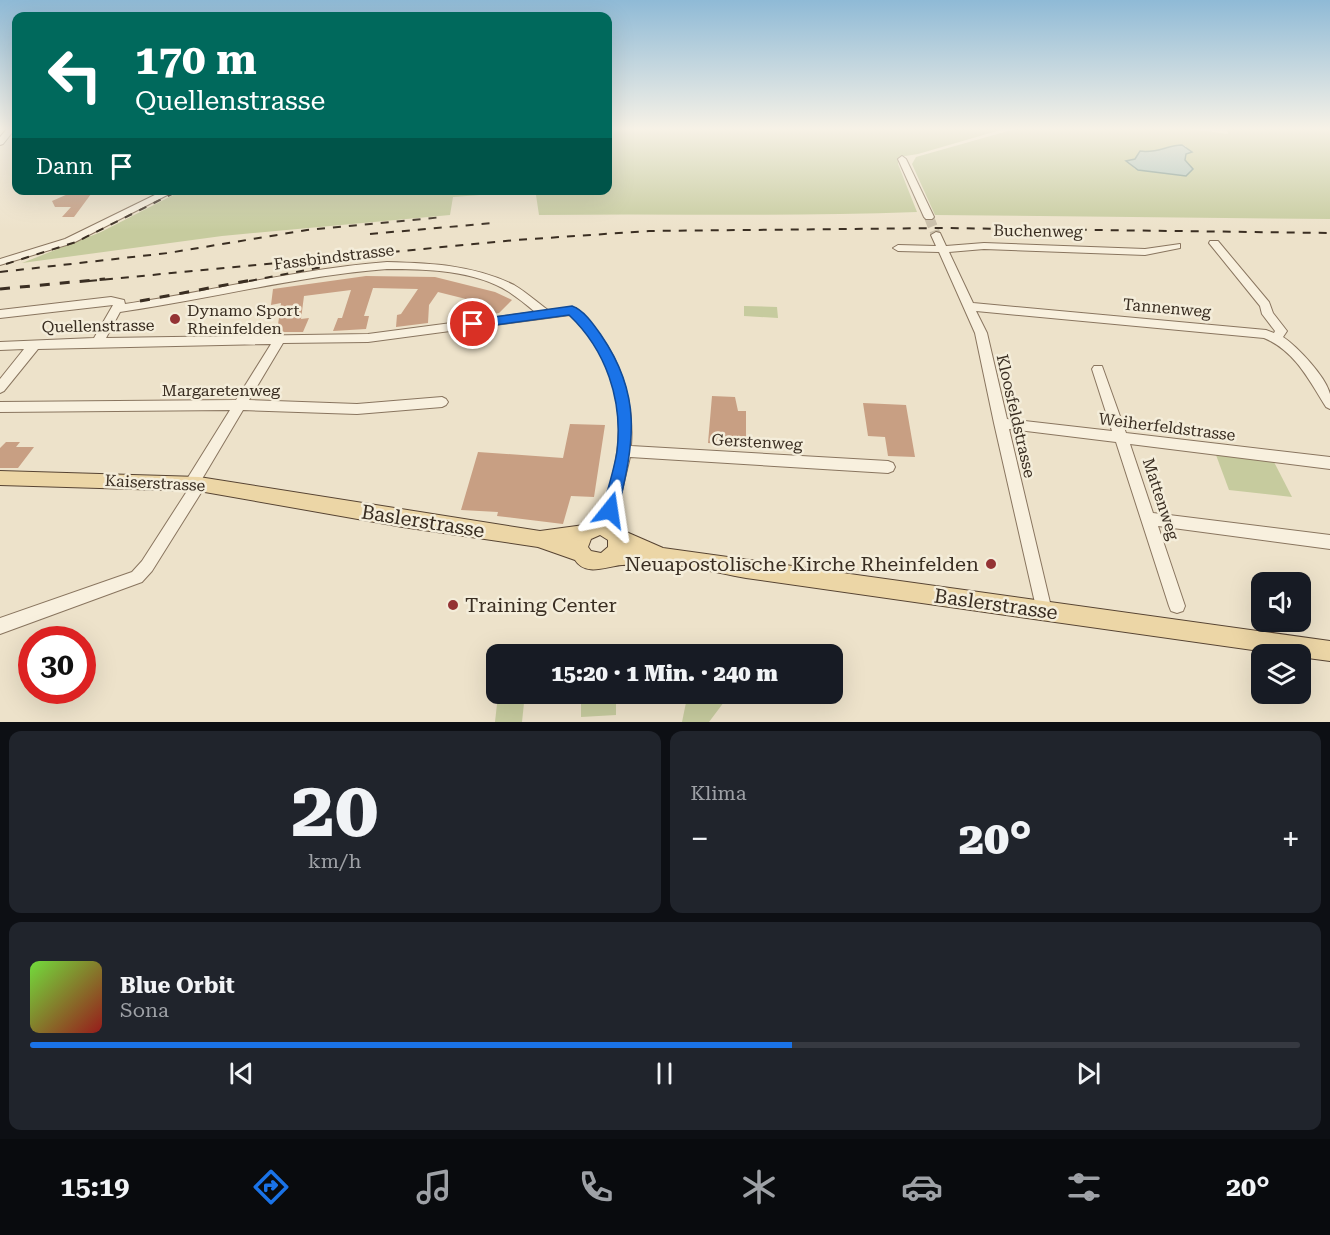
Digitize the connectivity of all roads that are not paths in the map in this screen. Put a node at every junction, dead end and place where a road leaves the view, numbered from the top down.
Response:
1 (904, 163) edge
2 (163, 195) edge
3 (929, 217) tunnel mouth
4 (936, 235) tunnel mouth
5 (1214, 243) dead end
6 (1176, 246) dead end
7 (898, 248) dead end
8 (941, 249) junction
9 (0, 262) edge
10 (969, 306) junction
11 (117, 309) junction
12 (544, 313) junction
13 (0, 314) edge
14 (1277, 337) junction
15 (279, 340) junction
16 (98, 342) junction
17 (35, 344) junction
18 (0, 346) edge
19 (1098, 369) dead end
20 (0, 388) edge
21 (442, 402) dead end
22 (1330, 404) edge
23 (241, 405) junction
24 (0, 407) edge
25 (1000, 423) junction
26 (1121, 438) junction
27 (624, 451) junction
28 (1330, 463) edge
29 (888, 467) dead end
30 (0, 478) edge
31 (195, 483) junction
32 (309, 502) joint
33 (1149, 519) junction
34 (584, 533) junction
35 (611, 533) junction
36 (538, 539) junction
37 (1330, 542) edge
38 (580, 553) junction
39 (662, 556) junction
40 (611, 557) junction
41 (1177, 606) dead end
42 (1044, 611) junction
43 (0, 626) edge
44 (1330, 651) edge

1 - 3 street
2 - 9 street
4 - 8 street, Kloosfeldstrasse
5 - 14 street
6 - 8 street, Buchenweg
7 - 8 street, Buchenweg
8 - 10 street, Kloosfeldstrasse
10 - 14 street, Tannenweg
10 - 25 street, Kloosfeldstrasse
11 - 12 street, Fassbindstrasse
11 - 13 street
11 - 16 street
12 - 15 street, Quellenstrasse
12 - 27 street, Quellenstrasse
14 - 22 street
15 - 16 street, Quellenstrasse
15 - 23 street
16 - 17 street, Quellenstrasse
17 - 18 street, Quellenstrasse
17 - 20 street
19 - 26 street, Mattenweg
21 - 23 street, Margaretenweg
23 - 24 street, Margaretenweg
23 - 31 street
25 - 26 street, Weiherfeldstrasse
25 - 42 street, Kloosfeldstrasse
26 - 28 street, Weiherfeldstrasse
26 - 33 street, Mattenweg
27 - 29 street, Gerstenweg
27 - 35 street, Quellenstrasse
30 - 31 main road, Kaiserstrasse
31 - 32 main road, Kaiserstrasse
31 - 43 street
32 - 36 main road, Baslerstrasse
33 - 37 street
33 - 41 street, Mattenweg
34 - 35 main road
34 - 36 main road, Baslerstrasse
34 - 38 main road
35 - 39 main road, Baslerstrasse
35 - 40 main road
36 - 38 main road, Baslerstrasse
38 - 40 main road
39 - 40 main road, Baslerstrasse
39 - 42 main road, Baslerstrasse
42 - 44 main road, Baslerstrasse

